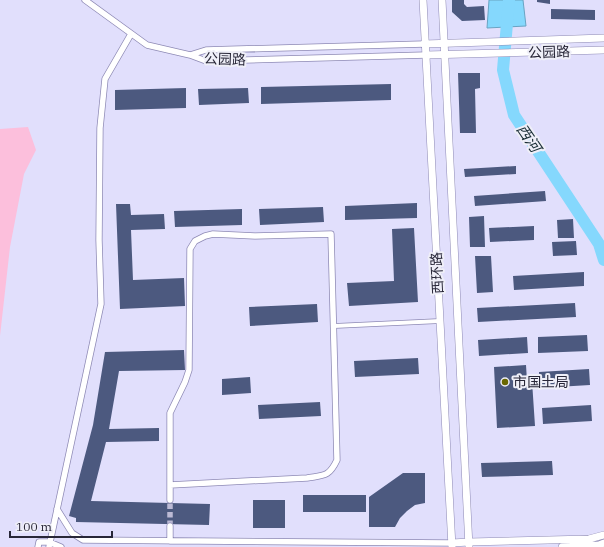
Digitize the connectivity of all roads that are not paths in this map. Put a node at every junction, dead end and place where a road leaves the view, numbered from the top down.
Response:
1 (85, 0) edge
2 (423, 0) edge
3 (442, 0) edge
4 (132, 34) junction
5 (604, 38) edge
6 (444, 43) junction
7 (424, 44) junction
8 (604, 50) edge
9 (190, 55) junction
10 (426, 55) junction
11 (445, 55) junction
12 (440, 321) junction
13 (334, 326) junction
14 (170, 485) junction
15 (170, 500) tunnel mouth
16 (57, 509) junction
17 (170, 526) tunnel mouth
18 (604, 535) edge
19 (170, 540) junction
20 (604, 543) edge
21 (49, 545) edge
22 (452, 545) edge
23 (467, 545) edge
24 (38, 547) edge
25 (61, 547) edge
26 (562, 547) edge

1 - 4 street
2 - 7 main road, 西环路
3 - 6 main road, 西环路
4 - 9 street
4 - 16 street
5 - 6 main road, 公园路
6 - 7 main road, 公园路
6 - 11 main road, 西环路
7 - 9 street, 公园路
7 - 10 main road, 西环路
8 - 11 main road, 公园路
9 - 10 street, 公园路
10 - 11 main road, 公园路
10 - 12 main road, 西环路
11 - 23 main road, 西环路
12 - 13 street
12 - 22 main road, 西环路
13 - 14 street
13 - 14 street
14 - 15 street
16 - 19 street
16 - 21 street
17 - 19 street
18 - 23 main road
19 - 22 street
20 - 26 main road
21 - 24 street
21 - 25 street
22 - 23 main road

